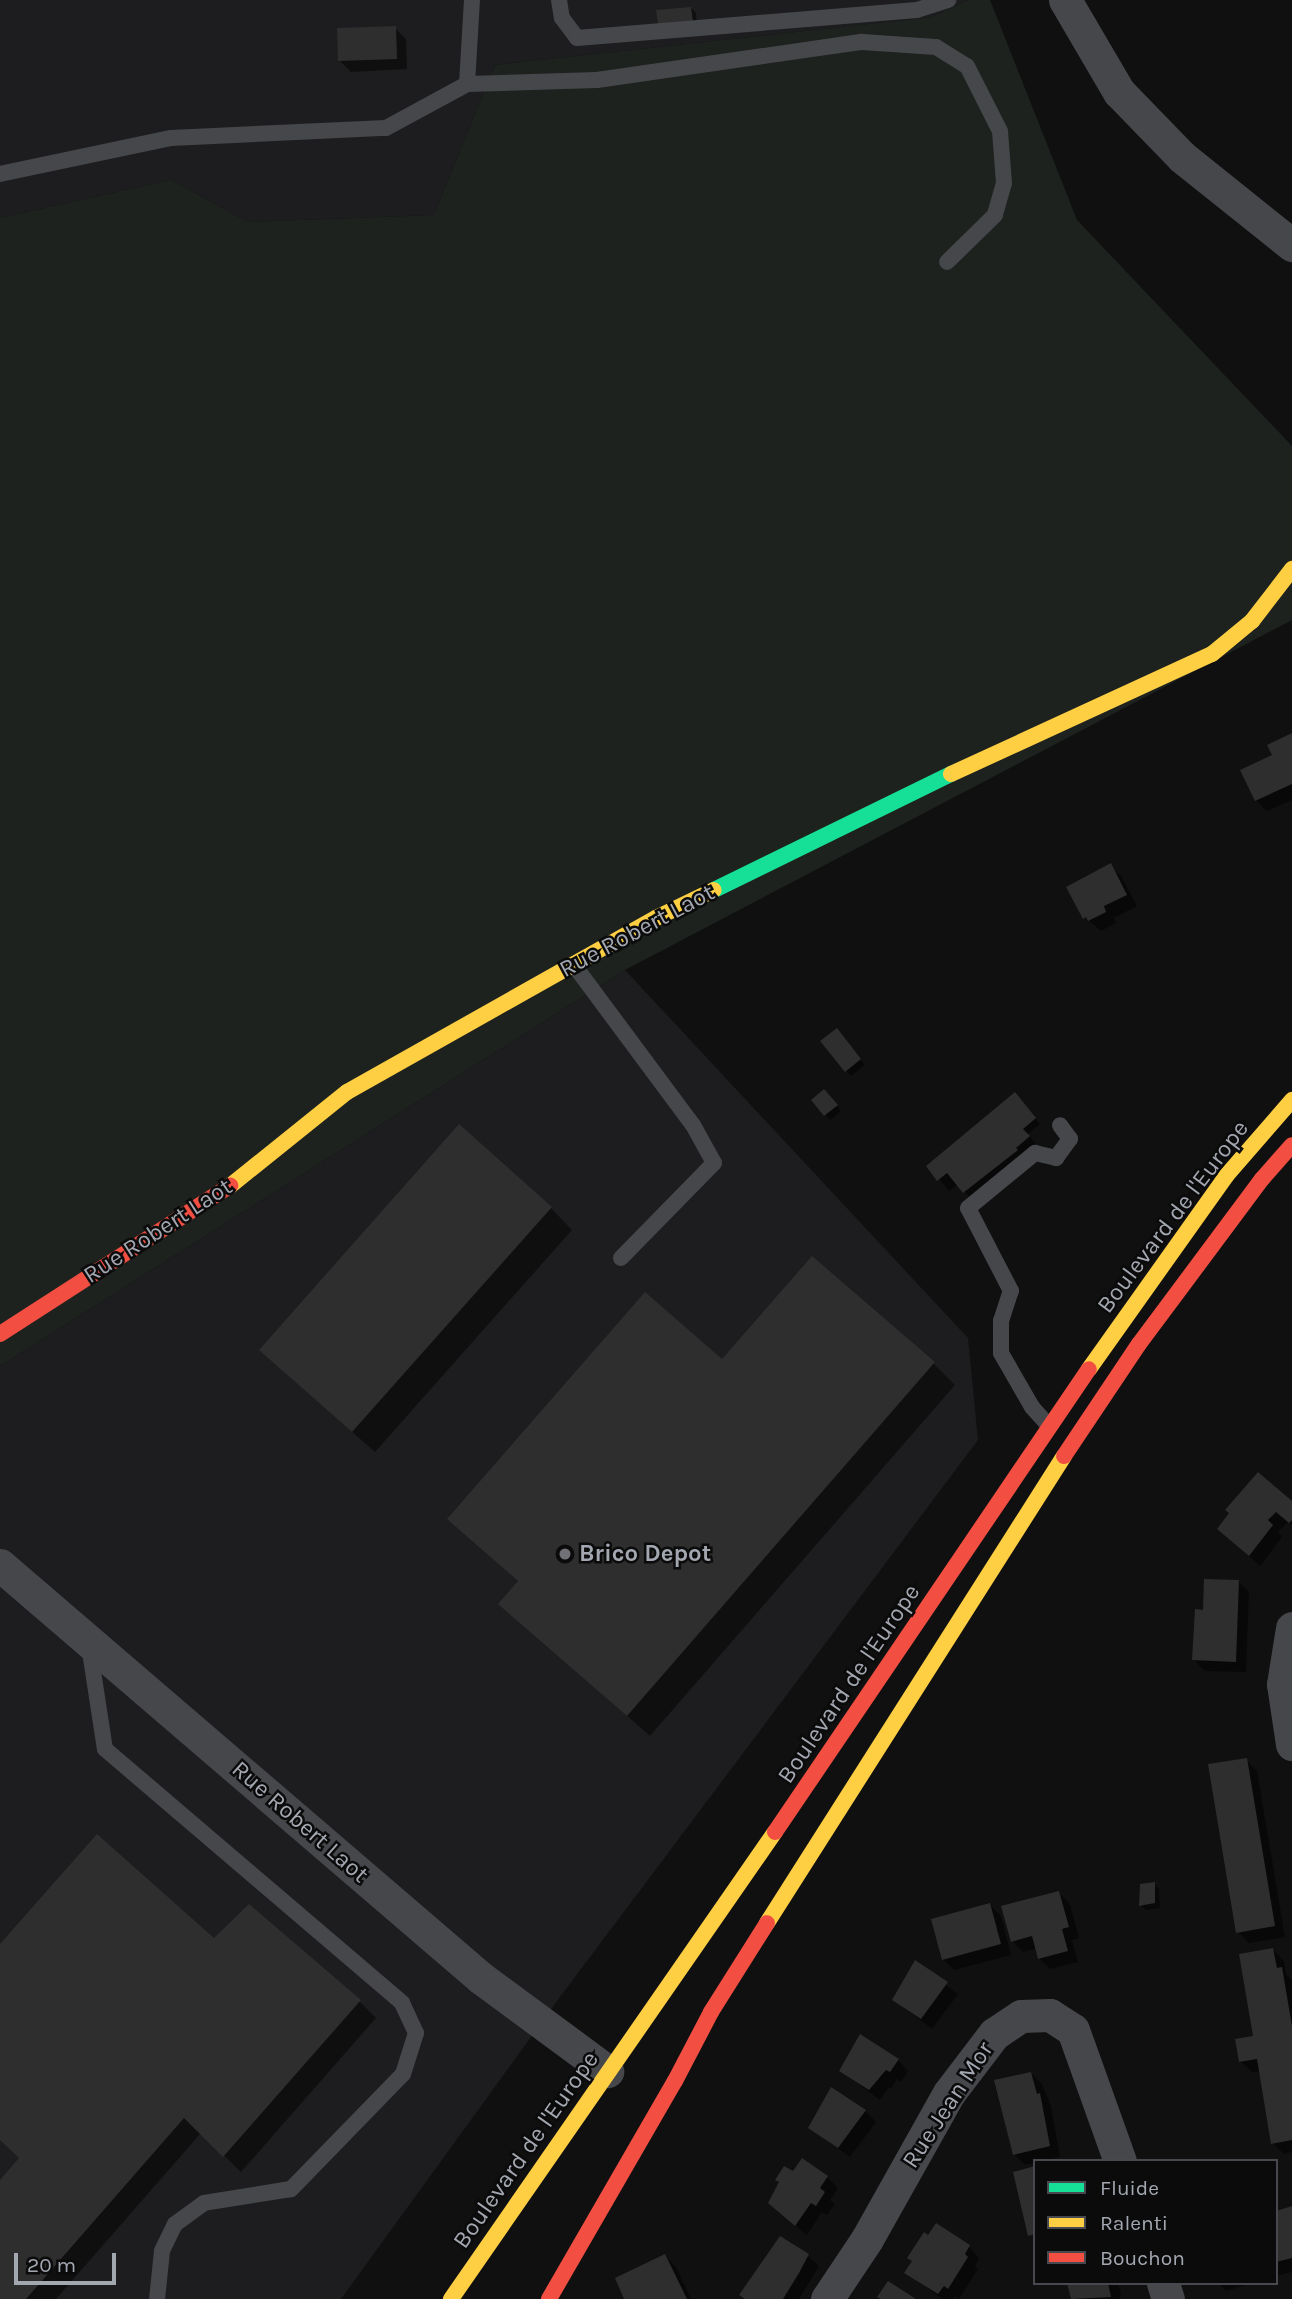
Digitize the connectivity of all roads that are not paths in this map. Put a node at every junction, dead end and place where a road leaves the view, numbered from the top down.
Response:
1 (472, 0) edge
2 (559, 0) edge
3 (948, 0) edge
4 (1065, 0) edge
5 (467, 84) junction
6 (0, 174) edge
7 (1292, 245) edge
8 (947, 262) dead end
9 (1292, 569) edge
10 (573, 965) junction
11 (1292, 1100) edge
12 (1060, 1125) dead end
13 (1292, 1145) edge
14 (621, 1258) dead end
15 (0, 1334) edge
16 (1049, 1426) junction
17 (0, 1565) edge
18 (1292, 1628) edge
19 (88, 1639) junction
20 (1292, 1744) edge
21 (607, 2071) junction
22 (1120, 2159) edge
23 (157, 2299) edge
24 (451, 2299) edge
25 (549, 2299) edge
26 (827, 2299) edge

1 - 5 lane
2 - 3 lane
4 - 7 street
5 - 6 lane
5 - 8 lane
9 - 10 main road, Rue Robert Laot
10 - 14 lane
10 - 15 main road, Rue Robert Laot
11 - 16 main road, Boulevard de l'Europe
12 - 16 lane
13 - 25 main road, Boulevard de l'Europe
16 - 21 main road, Boulevard de l'Europe
17 - 19 street, Rue Robert Laot
18 - 20 street
19 - 21 street, Rue Robert Laot
19 - 23 lane
21 - 24 main road, Boulevard de l'Europe
22 - 26 street, Rue Jean Mor

